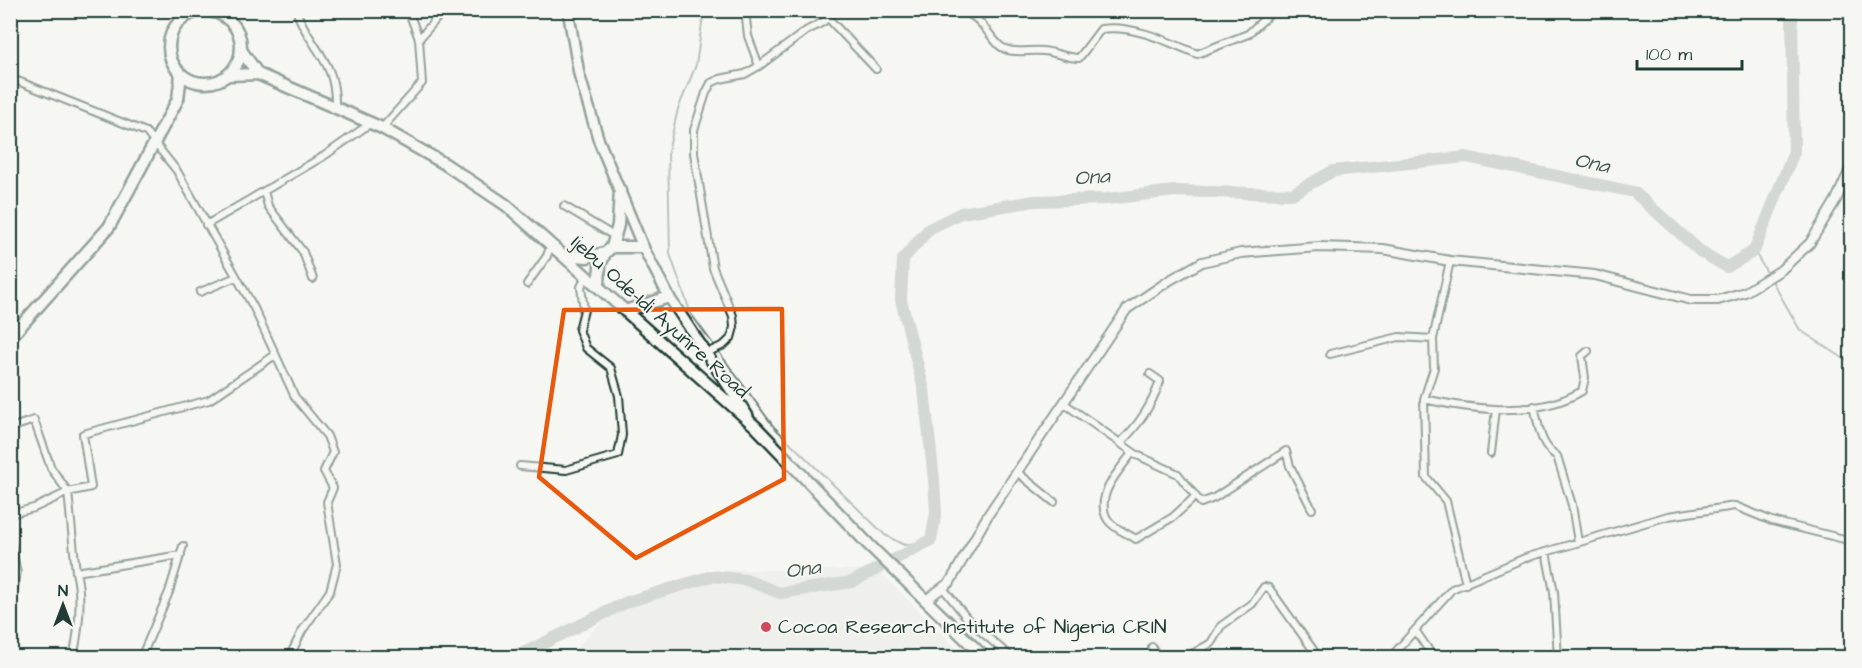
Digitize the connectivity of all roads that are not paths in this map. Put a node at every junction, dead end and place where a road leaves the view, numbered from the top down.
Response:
1 (296, 10) edge
2 (408, 10) edge
3 (444, 10) edge
4 (567, 10) edge
5 (745, 10) edge
6 (836, 10) edge
7 (952, 10) edge
8 (1274, 10) edge
9 (193, 12) edge
10 (217, 12) edge
11 (828, 18) junction
12 (419, 39) junction
13 (241, 50) junction
14 (759, 66) junction
15 (876, 69) dead end
16 (181, 74) junction
17 (258, 74) junction
18 (229, 75) junction
19 (10, 78) edge
20 (198, 82) junction
21 (178, 99) junction
22 (335, 108) junction
23 (371, 123) junction
24 (382, 128) junction
25 (155, 141) junction
26 (1851, 165) edge
27 (264, 190) junction
28 (620, 190) junction
29 (564, 206) dead end
30 (206, 225) junction
31 (552, 243) junction
32 (611, 245) junction
33 (643, 247) junction
34 (565, 255) junction
35 (1450, 261) junction
36 (586, 275) junction
37 (236, 277) junction
38 (313, 279) dead end
39 (527, 284) dead end
40 (598, 286) junction
41 (200, 292) dead end
42 (669, 297) junction
43 (625, 311) junction
44 (10, 338) edge
45 (1433, 339) junction
46 (1588, 351) dead end
47 (709, 352) junction
48 (1330, 354) dead end
49 (275, 355) junction
50 (1150, 374) dead end
51 (1424, 399) junction
52 (1065, 404) junction
53 (1534, 406) junction
54 (1496, 409) junction
55 (755, 426) junction
56 (10, 428) edge
57 (1119, 443) junction
58 (1133, 452) junction
59 (1491, 453) dead end
60 (520, 466) dead end
61 (1018, 473) junction
62 (68, 492) junction
63 (1195, 496) junction
64 (1053, 502) dead end
65 (1312, 509) dead end
66 (10, 514) edge
67 (10, 539) edge
68 (1851, 541) edge
69 (1578, 542) junction
70 (183, 546) dead end
71 (1546, 552) junction
72 (181, 555) junction
73 (76, 572) junction
74 (1466, 584) junction
75 (944, 588) junction
76 (926, 600) junction
77 (10, 608) edge
78 (1414, 630) junction
79 (1152, 647) dead end
80 (73, 657) edge
81 (141, 657) edge
82 (289, 657) edge
83 (985, 657) edge
84 (1012, 657) edge
85 (1158, 657) edge
86 (1185, 657) edge
87 (1319, 657) edge
88 (1390, 657) edge
89 (1434, 657) edge
90 (1558, 657) edge

1 - 22 street
2 - 12 street
3 - 12 street
4 - 28 main road
5 - 14 street
6 - 11 street
7 - 8 street
9 - 10 main road
9 - 16 main road
10 - 13 main road
11 - 14 street
11 - 15 street
12 - 24 street
13 - 17 main road
13 - 18 main road
14 - 47 street
16 - 20 main road
16 - 21 main road
17 - 18 main road
17 - 22 main road, Ijebu Ode-Idi Ayunre Road
18 - 20 main road
19 - 25 street
20 - 21 main road
21 - 25 main road
22 - 23 main road, Ijebu Ode-Idi Ayunre Road
23 - 24 main road, Ijebu Ode-Idi Ayunre Road
23 - 27 street
24 - 31 main road, Ijebu Ode-Idi Ayunre Road
25 - 30 street
25 - 44 main road
26 - 35 street
27 - 30 street
27 - 38 street
28 - 32 main road
28 - 33 main road
29 - 32 street
30 - 37 street
31 - 34 main road, Ijebu Ode-Idi Ayunre Road
31 - 39 street
32 - 33 main road
32 - 34 main road
32 - 40 main road
33 - 42 main road
34 - 36 main road, Ijebu Ode-Idi Ayunre Road
35 - 45 street
35 - 52 street
36 - 40 main road, Ijebu Ode-Idi Ayunre Road
36 - 60 street
37 - 41 street
37 - 49 street
40 - 43 main road, Ijebu Ode-Idi Ayunre Road
42 - 43 main road
42 - 47 main road
43 - 55 main road, Ijebu Ode-Idi Ayunre Road
45 - 48 street
45 - 51 street
46 - 53 street
47 - 55 main road
49 - 62 street
49 - 82 street
50 - 57 street
51 - 54 street
51 - 74 street
52 - 57 street
52 - 61 street
53 - 54 street
53 - 69 street
54 - 59 street
55 - 76 main road, Ijebu Ode-Idi Ayunre Road
56 - 62 street
57 - 58 street
58 - 63 street
58 - 63 street
61 - 64 street
61 - 75 street
62 - 66 street
62 - 73 street
63 - 65 street
67 - 77 street
68 - 69 street
69 - 71 street
70 - 72 street
71 - 74 street
71 - 90 street
72 - 73 street
72 - 81 street
73 - 80 street
74 - 78 street
75 - 76 street
75 - 84 street
76 - 83 main road, Ijebu Ode-Idi Ayunre Road
78 - 88 street
78 - 89 street
79 - 85 street
86 - 87 street

